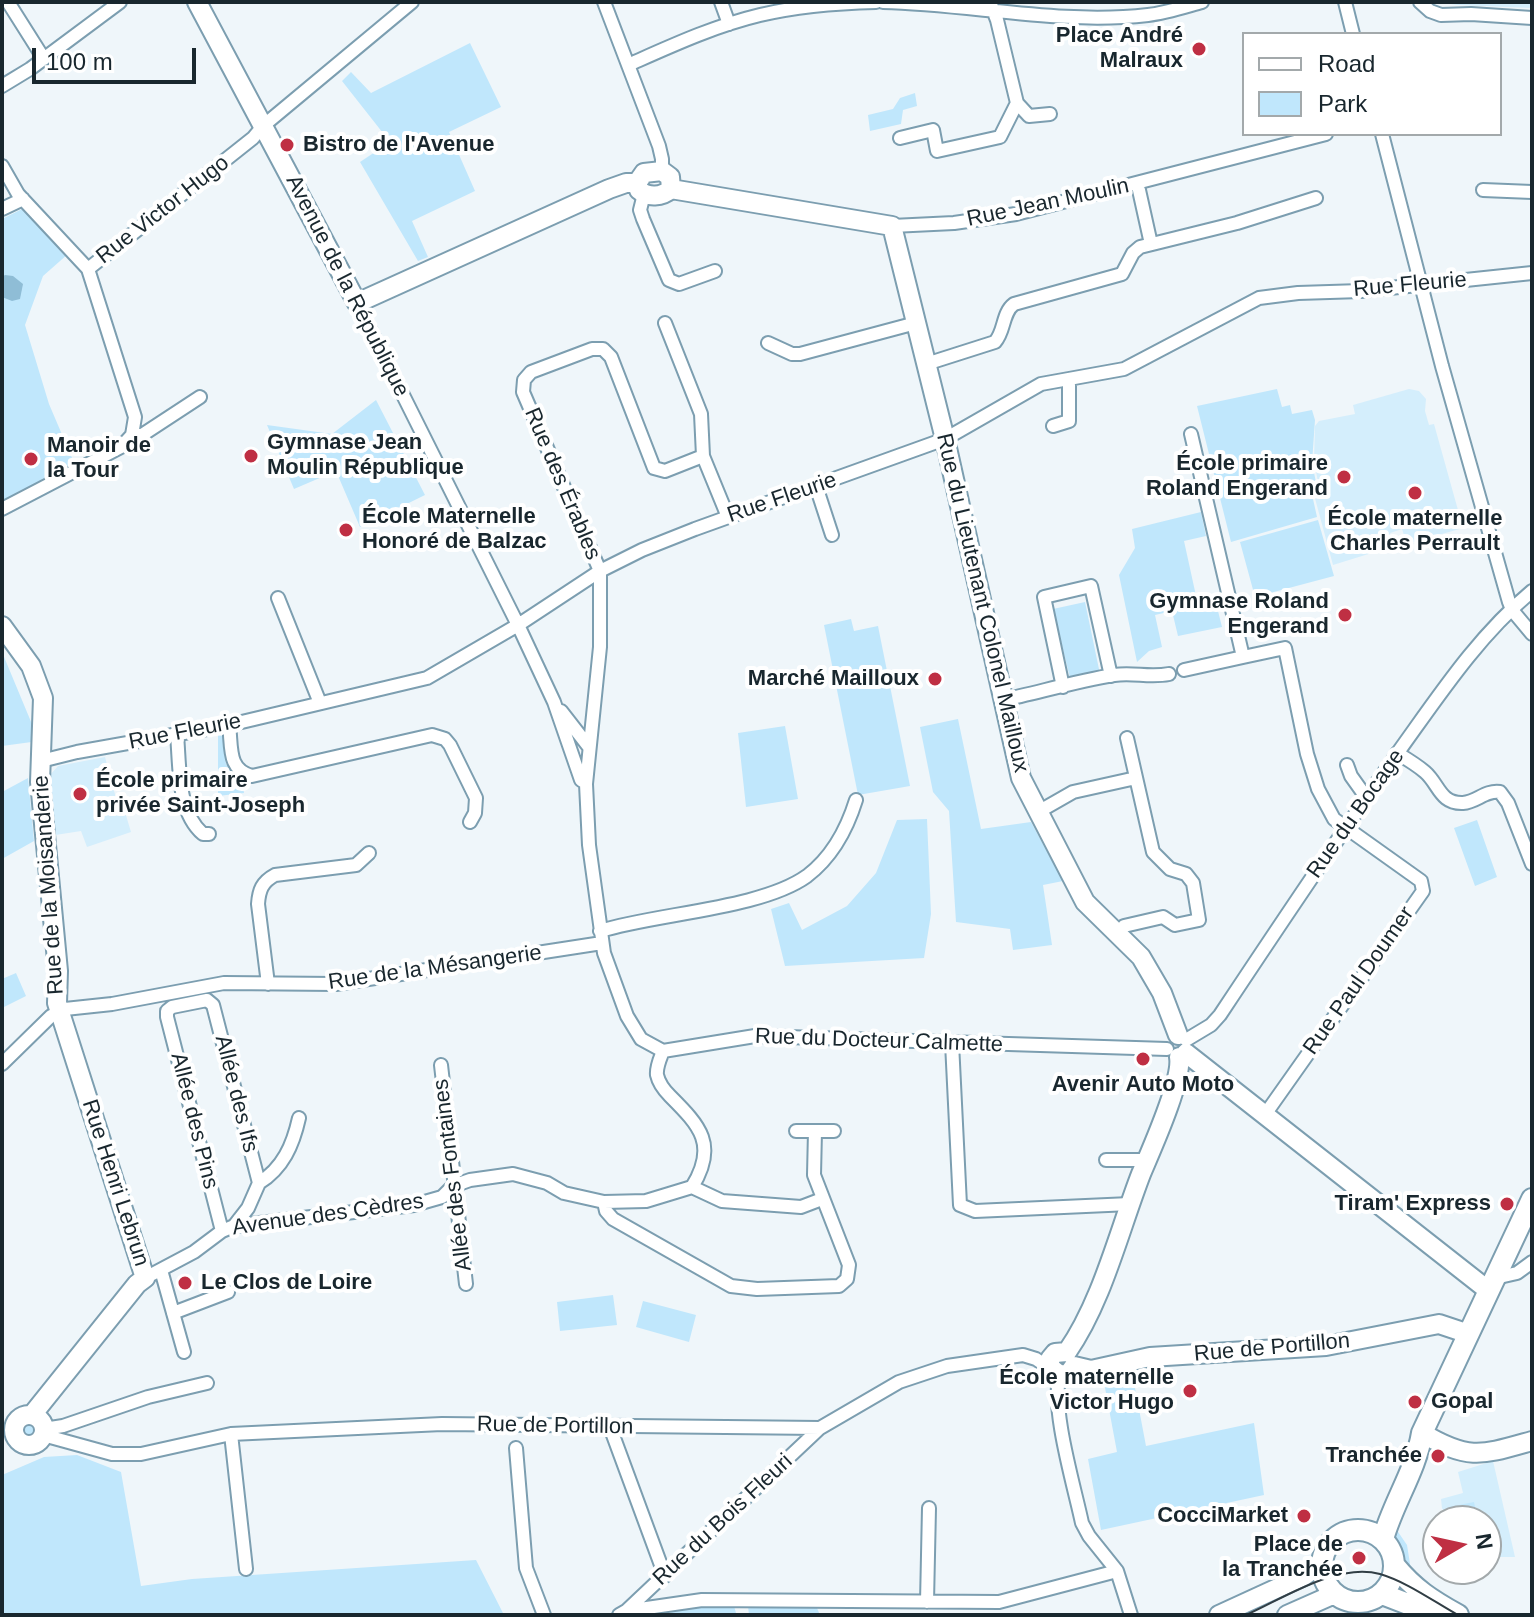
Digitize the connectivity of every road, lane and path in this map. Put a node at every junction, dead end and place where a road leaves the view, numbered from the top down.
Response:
1 (8, 2) edge
2 (120, 2) edge
3 (197, 2) edge
4 (412, 2) edge
5 (604, 2) edge
6 (721, 2) edge
7 (876, 2) edge
8 (883, 2) edge
9 (1202, 2) edge
10 (1345, 2) edge
11 (1420, 2) edge
12 (992, 7) edge
13 (1532, 18) edge
14 (729, 24) junction
15 (1352, 32) edge
16 (44, 59) junction
17 (628, 65) junction
18 (2, 86) edge
19 (1017, 103) junction
20 (1050, 114) dead end
21 (263, 126) junction
22 (1318, 136) edge
23 (1383, 136) edge
24 (900, 138) dead end
25 (2, 166) edge
26 (662, 171) junction
27 (640, 189) junction
28 (671, 189) junction
29 (1139, 190) dead end
30 (1483, 190) dead end
31 (1532, 192) edge
32 (1316, 198) dead end
33 (23, 199) junction
34 (2, 209) edge
35 (892, 226) junction
36 (1151, 244) junction
37 (88, 269) junction
38 (715, 271) dead end
39 (1532, 273) edge
40 (1420, 285) junction
41 (357, 303) junction
42 (665, 323) dead end
43 (916, 323) junction
44 (768, 343) dead end
45 (926, 364) junction
46 (1069, 379) junction
47 (200, 397) dead end
48 (1053, 426) dead end
49 (1191, 434) dead end
50 (132, 435) junction
51 (945, 439) junction
52 (703, 456) junction
53 (816, 486) junction
54 (2, 509) edge
55 (728, 517) junction
56 (832, 535) dead end
57 (600, 571) junction
58 (1532, 591) edge
59 (278, 598) dead end
60 (1512, 610) junction
61 (518, 625) junction
62 (2, 626) edge
63 (1532, 634) edge
64 (1243, 657) junction
65 (1184, 670) dead end
66 (1169, 674) dead end
67 (1111, 676) junction
68 (1063, 687) junction
69 (1003, 700) junction
70 (554, 702) junction
71 (320, 703) junction
72 (229, 725) junction
73 (177, 735) junction
74 (1127, 738) dead end
75 (589, 747) junction
76 (1397, 753) junction
77 (41, 761) junction
78 (1347, 765) dead end
79 (1136, 778) junction
80 (586, 784) junction
81 (1366, 797) junction
82 (856, 800) dead end
83 (1038, 812) junction
84 (470, 822) dead end
85 (1346, 829) junction
86 (209, 834) dead end
87 (369, 853) dead end
88 (1532, 864) edge
89 (1118, 934) junction
90 (601, 937) junction
91 (268, 984) junction
92 (59, 1010) junction
93 (167, 1011) joint
94 (952, 1043) junction
95 (1179, 1047) junction
96 (663, 1051) junction
97 (2, 1064) edge
98 (441, 1065) dead end
99 (1264, 1116) junction
100 (299, 1118) dead end
101 (796, 1131) dead end
102 (815, 1131) junction
103 (834, 1131) dead end
104 (1106, 1160) dead end
105 (1147, 1160) junction
106 (259, 1183) junction
107 (453, 1186) junction
108 (692, 1187) junction
109 (822, 1199) junction
110 (1532, 1199) edge
111 (604, 1202) junction
112 (1130, 1204) junction
113 (228, 1228) junction
114 (1532, 1262) edge
115 (153, 1274) junction
116 (466, 1284) dead end
117 (1492, 1284) junction
118 (228, 1292) dead end
119 (173, 1313) junction
120 (1469, 1334) junction
121 (184, 1352) dead end
122 (1063, 1366) junction
123 (207, 1383) dead end
124 (40, 1426) junction
125 (610, 1427) junction
126 (820, 1428) junction
127 (1422, 1433) junction
128 (231, 1434) junction
129 (9, 1435) edge
130 (1531, 1444) edge
131 (516, 1448) dead end
132 (929, 1508) dead end
133 (1373, 1534) junction
134 (1322, 1563) junction
135 (1395, 1566) junction
136 (246, 1569) dead end
137 (1117, 1571) junction
138 (665, 1576) junction
139 (1382, 1594) junction
140 (1337, 1596) junction
141 (927, 1602) junction
142 (623, 1613) edge
143 (544, 1615) edge
144 (1131, 1615) edge
145 (1219, 1615) edge
146 (1287, 1615) edge
147 (1435, 1615) edge
148 (1458, 1615) edge

1 - 16 street
2 - 16 street
3 - 21 street, Avenue de la République
4 - 21 street, Rue Victor Hugo
5 - 17 street
6 - 14 street
7 - 14 street
8 - 12 street
9 - 12 street
10 - 15 street
11 - 13 street
12 - 19 street
14 - 17 street
16 - 18 street
17 - 26 street
19 - 20 street
19 - 24 street
21 - 37 street, Rue Victor Hugo
21 - 41 street, Avenue de la République
22 - 35 street, Rue Jean Moulin
23 - 40 street
25 - 33 street
26 - 27 street
26 - 28 street
27 - 28 street
27 - 38 street
27 - 41 street
28 - 35 street, Rue Jean Moulin
29 - 36 street
30 - 31 street
32 - 36 street
33 - 34 street
33 - 37 street
35 - 43 street, Rue du Lieutenant Colonel Mailloux
36 - 45 street
37 - 50 street, Rue Victor Hugo
39 - 40 street, Rue Fleurie
40 - 46 street, Rue Fleurie
40 - 60 street
41 - 61 street, Avenue de la République
42 - 52 street
43 - 44 street
43 - 45 street, Rue du Lieutenant Colonel Mailloux
45 - 51 street, Rue du Lieutenant Colonel Mailloux
46 - 48 street
46 - 51 street, Rue Fleurie
47 - 50 street
49 - 64 street
50 - 54 street
51 - 53 street, Rue Fleurie
51 - 69 street, Rue du Lieutenant Colonel Mailloux
52 - 55 street
52 - 57 street, Rue des Érables
53 - 55 street, Rue Fleurie
53 - 56 street
55 - 57 street, Rue Fleurie
57 - 61 street, Rue Fleurie
57 - 75 street
58 - 60 street, Rue du Bocage
59 - 71 street
60 - 63 street
60 - 76 street, Rue du Bocage
61 - 70 street, Avenue de la République
61 - 71 street, Rue Fleurie
62 - 77 street, Rue de la Moisanderie
64 - 65 street
64 - 85 street, Rue Paul Doumer
66 - 67 street
67 - 68 street
67 - 68 street
68 - 69 street
69 - 83 street, Rue du Lieutenant Colonel Mailloux
70 - 75 street, Avenue de la République
70 - 80 street, Avenue de la République
71 - 72 street, Rue Fleurie
72 - 73 street, Rue Fleurie
72 - 84 street
73 - 77 street, Rue Fleurie
73 - 86 street
74 - 79 street
75 - 80 street
76 - 81 street, Rue du Bocage
76 - 88 street
77 - 92 street, Rue de la Moisanderie
78 - 81 street
79 - 83 street
79 - 89 street
80 - 90 street
81 - 85 street, Rue du Bocage
82 - 90 street, Rue de la Mésangerie
83 - 89 street, Rue du Lieutenant Colonel Mailloux
85 - 95 street, Rue du Bocage
85 - 99 street, Rue Paul Doumer
87 - 91 street
89 - 95 street, Rue du Lieutenant Colonel Mailloux
90 - 91 street, Rue de la Mésangerie
90 - 96 street
91 - 92 street, Rue de la Mésangerie
92 - 97 street
92 - 115 street, Rue Henri Lebrun
93 - 106 street, Allée des Ifs
93 - 113 street, Allée des Pins
94 - 95 street, Rue du Docteur Calmette
94 - 96 street, Rue du Docteur Calmette
94 - 112 street
95 - 99 street
95 - 105 street
96 - 108 street
98 - 107 street, Allée des Fontaines
99 - 117 street
100 - 106 street
101 - 102 street
102 - 103 street
102 - 109 street
104 - 105 street
105 - 112 street
106 - 113 street, Allée des Ifs
107 - 111 street, Avenue des Cèdres
107 - 113 street, Avenue des Cèdres
107 - 116 street, Allée des Fontaines
108 - 109 street
108 - 111 street, Avenue des Cèdres
109 - 111 street
110 - 117 main road
112 - 122 street
113 - 115 street, Avenue des Cèdres
114 - 117 street
115 - 119 street
115 - 124 street, Rue Henri Lebrun
117 - 120 main road
118 - 119 street
119 - 121 street
120 - 122 street, Rue de Portillon
120 - 127 main road
122 - 126 street, Rue de Portillon
122 - 137 street
123 - 124 street
124 - 128 street, Rue de Portillon
124 - 129 street, Rue Henri Lebrun
124 - 129 street
125 - 126 street, Rue de Portillon
125 - 128 street, Rue de Portillon
125 - 138 street
126 - 138 street, Rue du Bois Fleuri
127 - 130 street
127 - 133 main road
128 - 136 street
131 - 143 street
132 - 141 street
133 - 134 main road
133 - 135 main road
134 - 140 main road
134 - 145 street
135 - 139 main road
135 - 148 main road
137 - 141 street
137 - 144 street
138 - 142 street, Rue du Bois Fleuri
139 - 140 main road
139 - 147 main road
140 - 146 street
141 - 142 street

